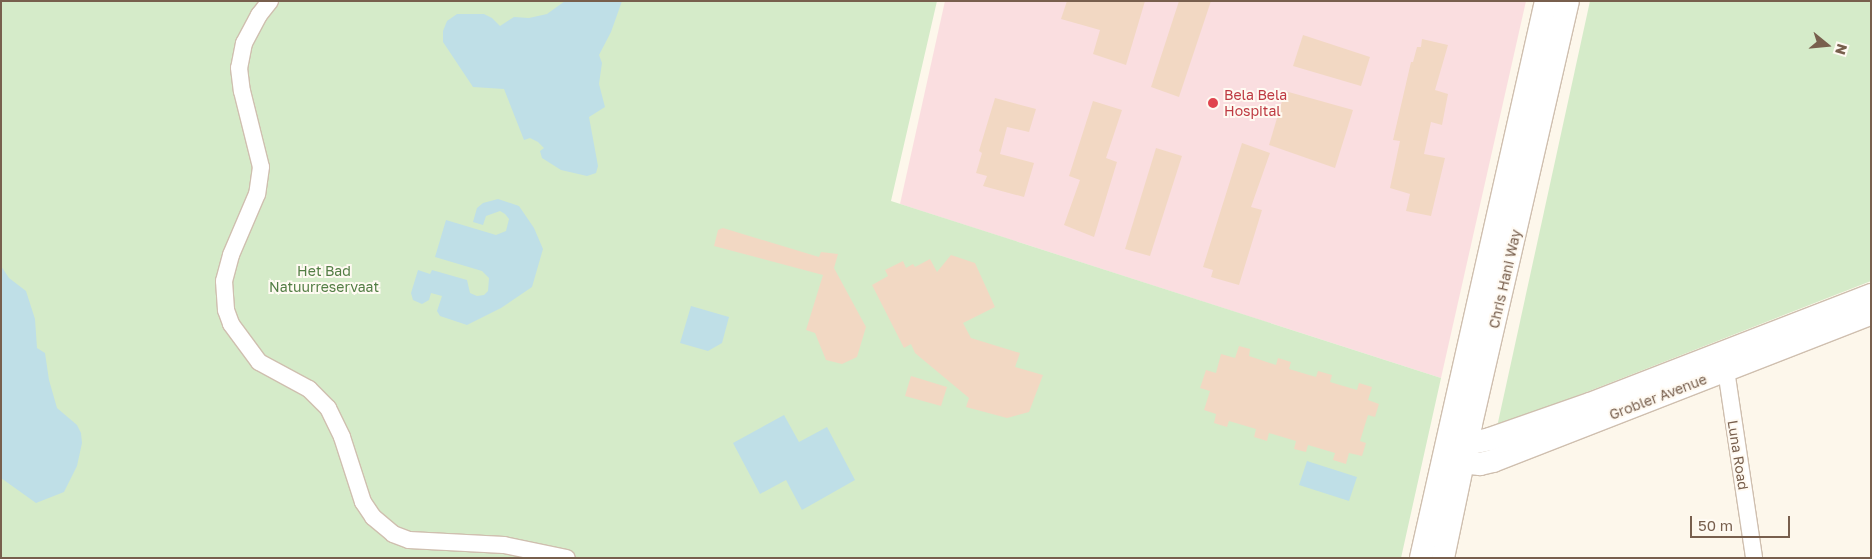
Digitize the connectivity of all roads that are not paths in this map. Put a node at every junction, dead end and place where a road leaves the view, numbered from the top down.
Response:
1 (270, 1) edge
2 (1546, 1) edge
3 (1568, 1) edge
4 (1495, 279) junction
5 (1871, 296) edge
6 (1871, 314) edge
7 (1722, 362) junction
8 (1455, 453) junction
9 (567, 558) edge
10 (1422, 558) edge
11 (1444, 558) edge
12 (1754, 558) edge

1 - 9 street
2 - 4 main road, Chris Hani Way
3 - 4 main road, Chris Hani Way
4 - 8 main road, Chris Hani Way
5 - 7 main road, Grobler Avenue
6 - 7 main road, Grobler Avenue
7 - 8 main road, Grobler Avenue
7 - 12 street, Luna Road
8 - 10 main road, Chris Hani Way
8 - 11 main road, Chris Hani Way

